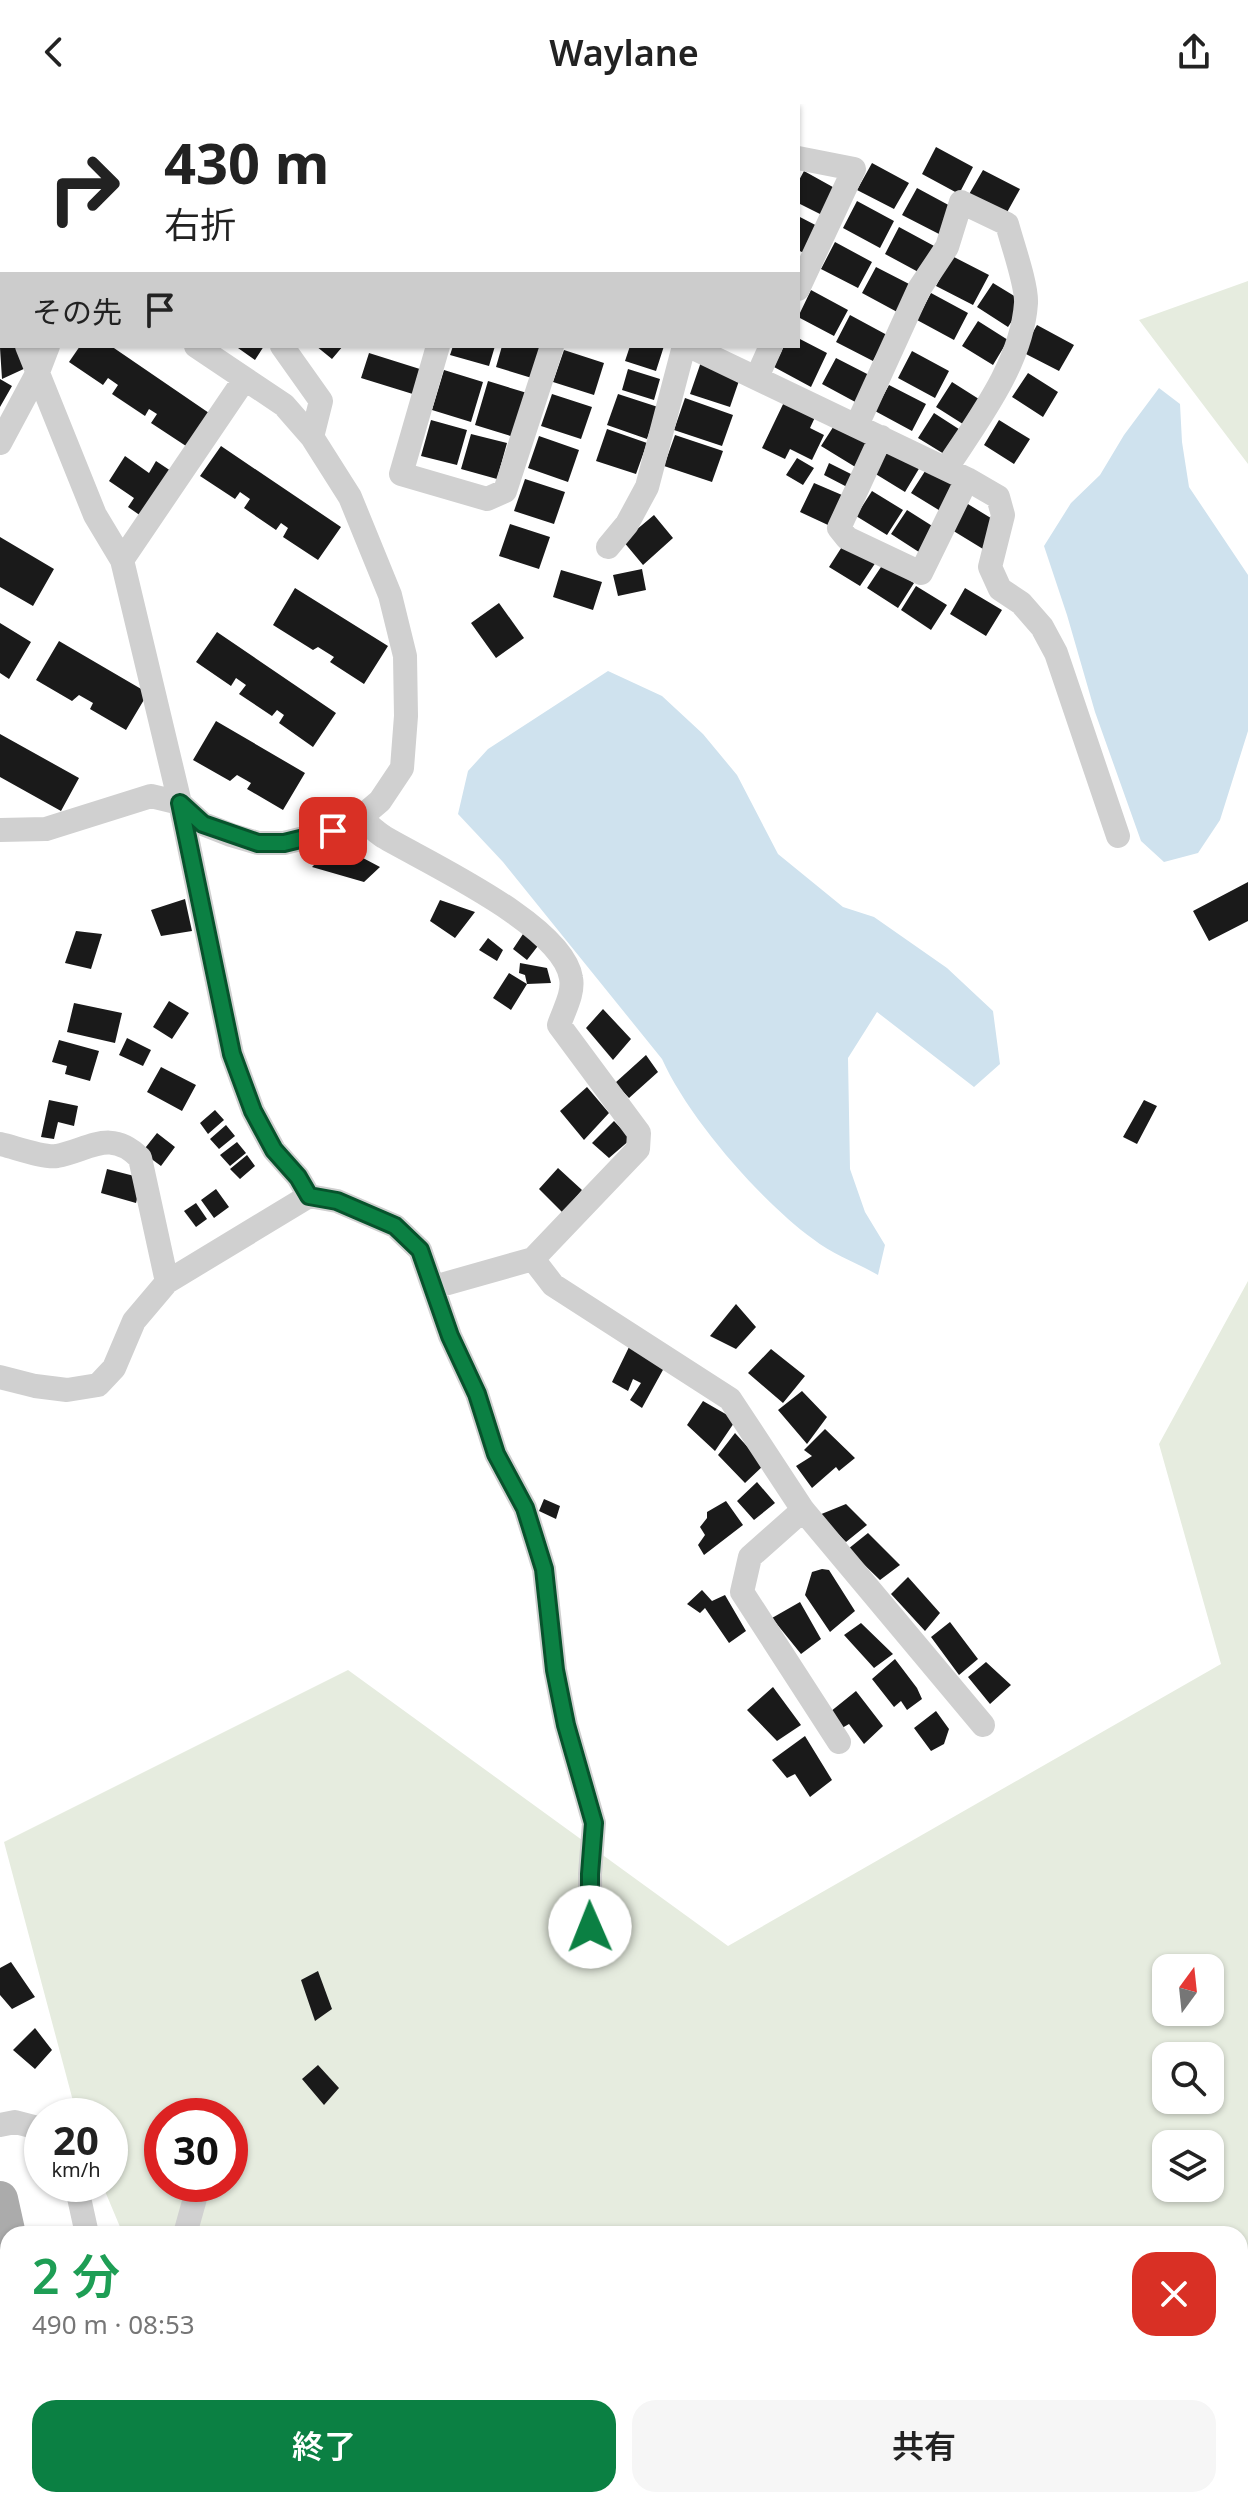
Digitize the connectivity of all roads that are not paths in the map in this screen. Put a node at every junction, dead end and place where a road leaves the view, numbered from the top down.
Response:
1 (800, 158) edge
2 (800, 285) edge
3 (28, 348) edge
4 (47, 348) edge
5 (199, 348) edge
6 (283, 348) edge
7 (437, 348) edge
8 (551, 348) edge
9 (685, 348) edge
10 (691, 348) edge
11 (770, 348) edge
12 (38, 372) junction
13 (757, 377) junction
14 (244, 380) junction
15 (857, 425) junction
16 (2, 436) edge
17 (312, 437) junction
18 (881, 437) junction
19 (956, 474) junction
20 (608, 547) dead end
21 (122, 560) junction
22 (180, 803) junction
23 (360, 818) junction
24 (0, 830) edge
25 (1118, 836) dead end
26 (0, 1144) edge
27 (309, 1196) junction
28 (533, 1259) junction
29 (167, 1282) junction
30 (434, 1287) junction
31 (0, 1377) edge
32 (803, 1510) junction
33 (983, 1725) dead end
34 (839, 1742) dead end
35 (591, 1953) dead end
36 (24, 2124) edge
37 (0, 2125) edge
38 (0, 2199) edge
39 (80, 2202) edge
40 (194, 2202) edge
41 (6, 2226) edge
42 (85, 2226) edge
43 (187, 2226) edge

1 - 2 street
3 - 12 street
4 - 12 street
5 - 14 street
6 - 17 street
7 - 8 street
9 - 20 street
10 - 13 street
11 - 13 street
12 - 16 street
12 - 21 street
13 - 15 street
14 - 17 street
14 - 21 street
15 - 18 street
15 - 19 street
17 - 23 street
18 - 19 street
18 - 19 street
19 - 25 street
21 - 22 street
22 - 23 street
22 - 24 street
22 - 27 street
23 - 28 street
26 - 29 street
27 - 29 street
27 - 30 street
28 - 30 street
28 - 32 street
29 - 31 street
30 - 35 street
32 - 33 street
32 - 34 street
36 - 37 street
38 - 41 main road
39 - 42 street
40 - 43 street

